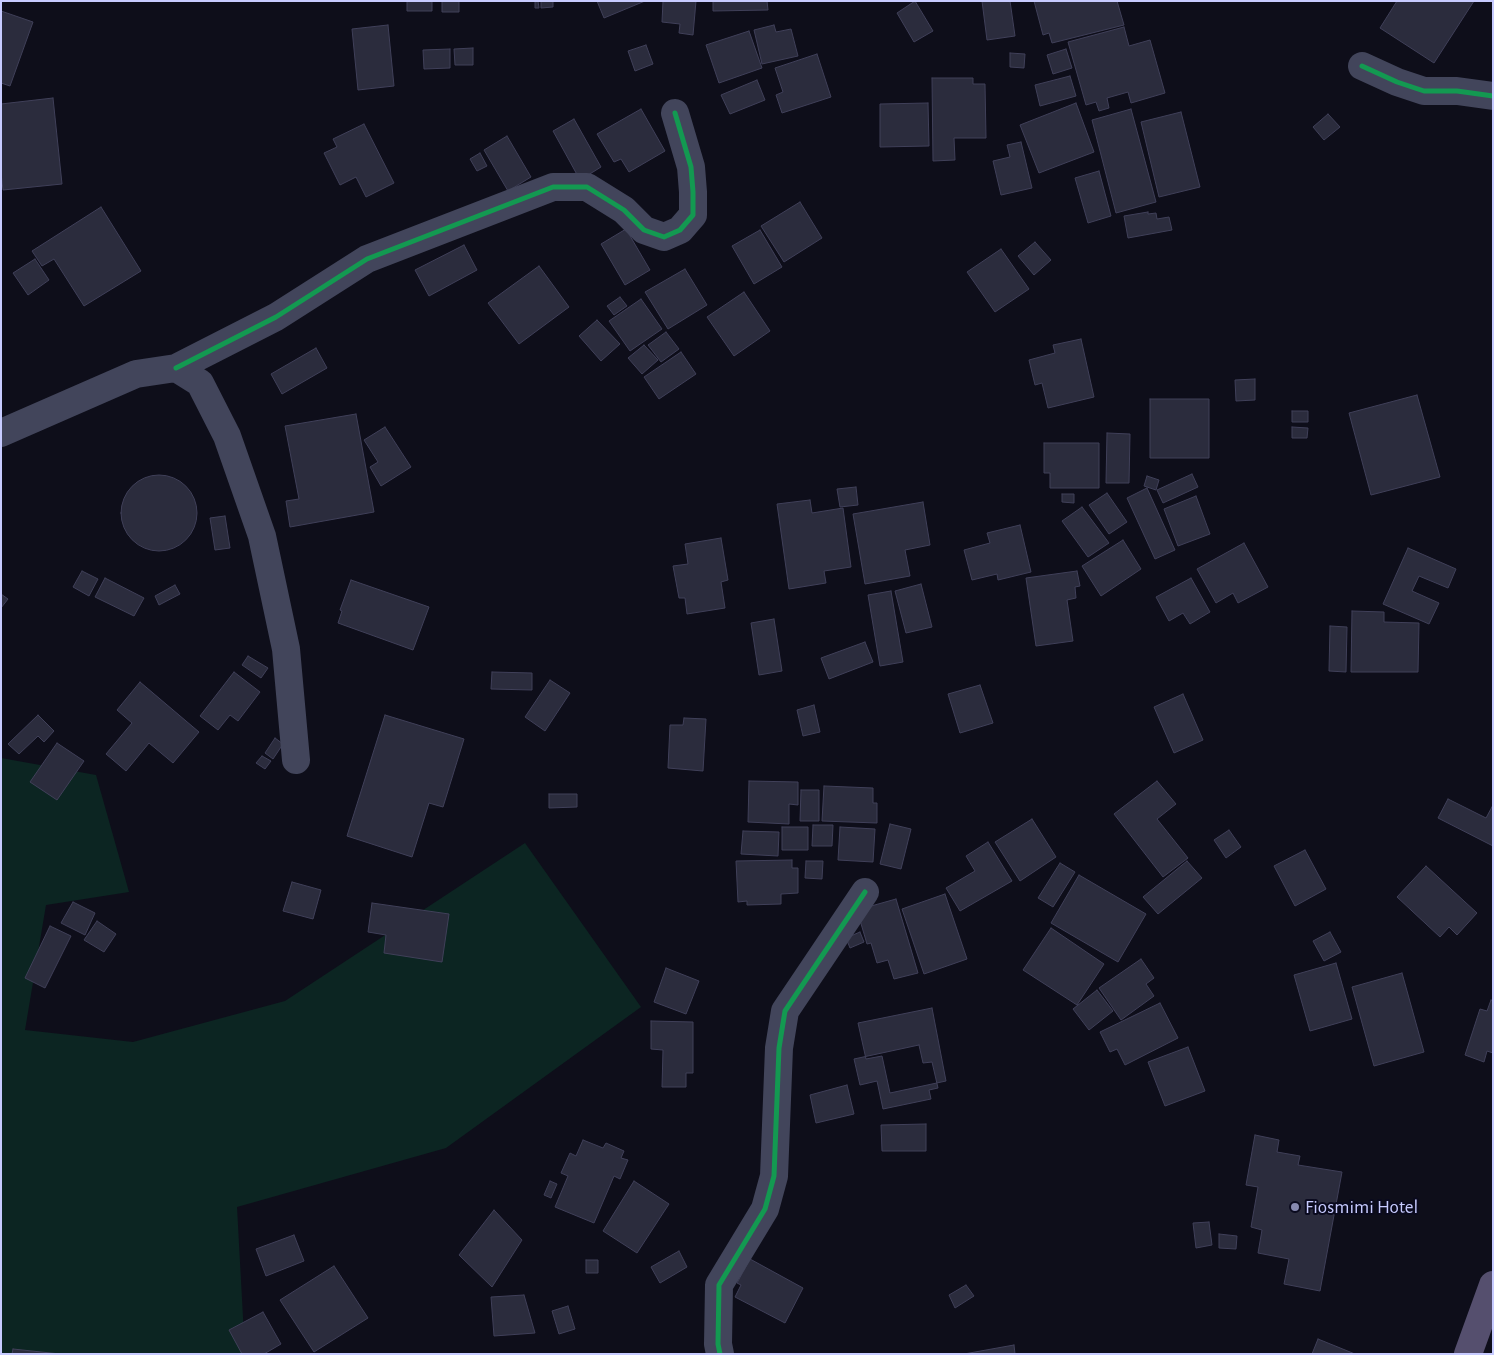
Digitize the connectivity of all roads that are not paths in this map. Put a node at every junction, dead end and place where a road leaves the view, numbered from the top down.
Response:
1 (1362, 66) dead end
2 (1493, 96) edge
3 (675, 113) dead end
4 (176, 368) junction
5 (1, 433) edge
6 (296, 760) dead end
7 (865, 892) dead end
8 (1493, 1285) edge
9 (720, 1354) edge
10 (1468, 1354) edge

1 - 2 street
3 - 4 street
4 - 5 street
4 - 6 street
7 - 9 street
8 - 10 main road

